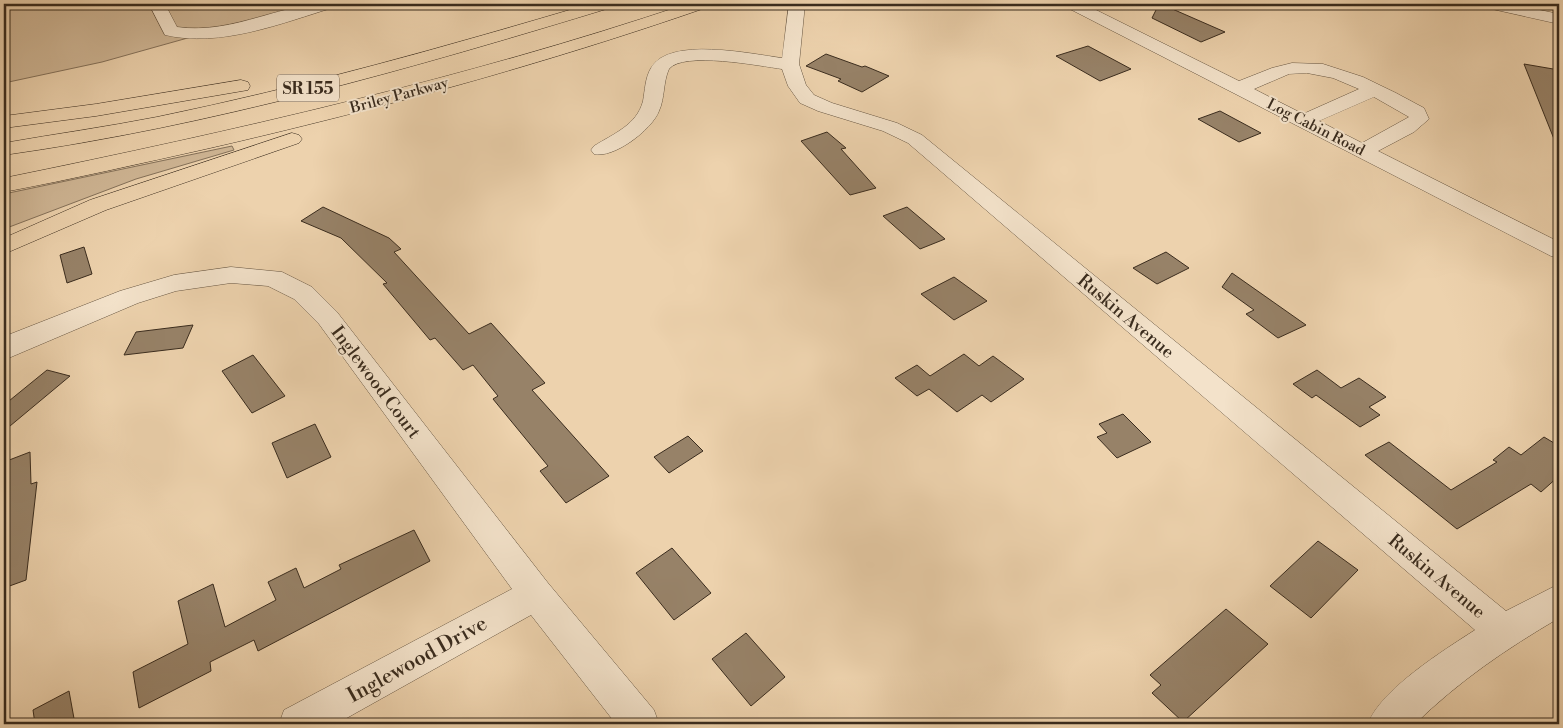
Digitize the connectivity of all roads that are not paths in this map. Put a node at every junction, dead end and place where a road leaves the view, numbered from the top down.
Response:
1 (179, 4) edge
2 (329, 4) edge
3 (596, 4) edge
4 (607, 4) edge
5 (702, 4) edge
6 (797, 4) edge
7 (1072, 4) edge
8 (1489, 4) edge
9 (158, 6) edge
10 (1559, 19) edge
11 (790, 64) junction
12 (498, 69) junction
13 (1238, 88) junction
14 (1374, 90) junction
15 (1304, 121) junction
16 (4, 122) edge
17 (4, 149) edge
18 (601, 150) dead end
19 (1362, 150) junction
20 (4, 184) edge
21 (4, 247) edge
22 (1559, 251) edge
23 (4, 350) edge
24 (536, 594) junction
25 (1559, 600) edge
26 (1503, 631) junction
27 (298, 724) edge
28 (640, 724) edge
29 (1386, 724) edge

1 - 9 street
2 - 9 street
3 - 16 highway
4 - 17 highway, Briley Parkway / SR 155
5 - 12 highway, Briley Parkway / SR 155
6 - 11 street, Ruskin Avenue
7 - 13 street, Log Cabin Road
8 - 10 street
11 - 18 street
11 - 26 street, Ruskin Avenue
12 - 20 highway, Briley Parkway / SR 155
12 - 21 highway
13 - 14 street
13 - 15 street, Log Cabin Road
14 - 15 street
14 - 19 street
15 - 19 street, Log Cabin Road
19 - 22 street, Log Cabin Road
23 - 24 street, Inglewood Court
24 - 27 street, Inglewood Drive
24 - 28 street, Inglewood Court
25 - 26 street
26 - 29 street

